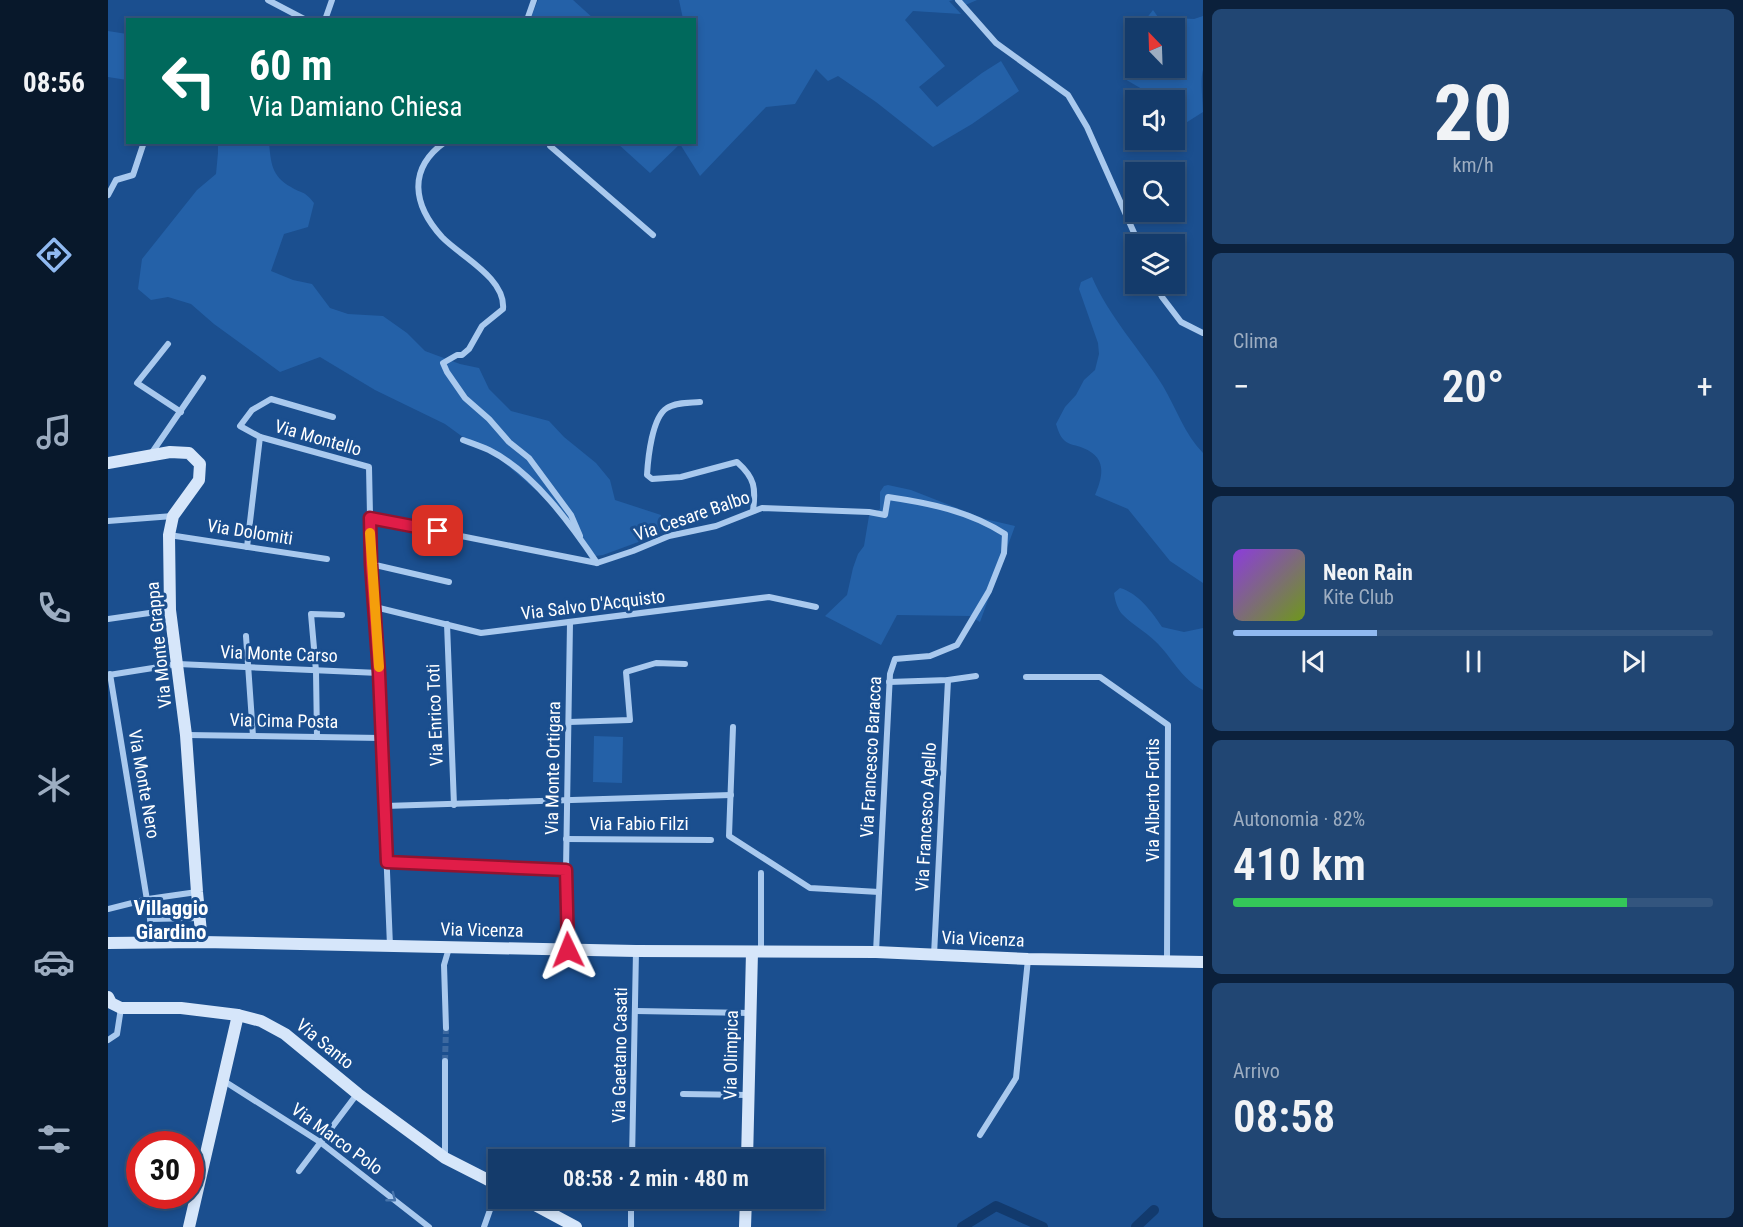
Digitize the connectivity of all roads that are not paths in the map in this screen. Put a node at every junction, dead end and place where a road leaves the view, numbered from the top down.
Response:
1 (268, 0) edge
2 (332, 0) edge
3 (534, 0) edge
4 (958, 0) edge
5 (302, 18) edge
6 (326, 18) edge
7 (528, 18) edge
8 (143, 144) edge
9 (443, 144) edge
10 (550, 144) edge
11 (108, 195) edge
12 (1135, 234) edge
13 (653, 235) dead end
14 (1161, 294) edge
15 (1203, 333) edge
16 (168, 344) dead end
17 (203, 378) dead end
18 (700, 402) dead end
19 (181, 412) junction
20 (333, 417) dead end
21 (260, 437) junction
22 (463, 440) dead end
23 (152, 454) junction
24 (108, 463) edge
25 (753, 511) junction
26 (869, 512) joint
27 (173, 516) junction
28 (370, 518) junction
29 (108, 521) edge
30 (169, 535) junction
31 (580, 536) junction
32 (247, 547) junction
33 (327, 559) dead end
34 (597, 563) junction
35 (371, 564) junction
36 (449, 582) dead end
37 (375, 607) junction
38 (816, 607) dead end
39 (170, 610) junction
40 (342, 615) dead end
41 (108, 619) edge
42 (570, 623) junction
43 (447, 624) junction
44 (246, 636) dead end
45 (178, 664) junction
46 (685, 664) dead end
47 (248, 668) junction
48 (316, 671) junction
49 (379, 673) junction
50 (109, 674) edge
51 (976, 676) dead end
52 (1026, 678) dead end
53 (948, 680) junction
54 (890, 682) junction
55 (569, 722) junction
56 (733, 727) dead end
57 (186, 735) junction
58 (253, 736) junction
59 (317, 737) junction
60 (381, 738) junction
61 (731, 795) junction
62 (567, 800) junction
63 (454, 805) junction
64 (385, 806) junction
65 (566, 839) junction
66 (711, 840) dead end
67 (387, 862) junction
68 (566, 870) junction
69 (760, 873) dead end
70 (197, 892) junction
71 (879, 892) junction
72 (148, 899) junction
73 (108, 909) edge
74 (200, 918) junction
75 (150, 919) junction
76 (202, 942) junction
77 (108, 943) edge
78 (154, 943) junction
79 (390, 946) junction
80 (450, 948) junction
81 (568, 950) junction
82 (636, 951) junction
83 (757, 952) junction
84 (876, 952) junction
85 (934, 955) junction
86 (1028, 959) junction
87 (1167, 962) junction
88 (1203, 962) edge
89 (108, 997) edge
90 (121, 1008) junction
91 (636, 1011) junction
92 (750, 1012) junction
93 (238, 1015) junction
94 (446, 1028) tunnel mouth
95 (108, 1040) edge
96 (446, 1061) tunnel mouth
97 (224, 1081) junction
98 (358, 1094) junction
99 (683, 1094) dead end
100 (749, 1095) junction
101 (980, 1135) dead end
102 (320, 1142) junction
103 (632, 1149) edge
104 (747, 1149) edge
105 (445, 1158) junction
106 (299, 1171) dead end
107 (488, 1181) edge
108 (490, 1209) edge
109 (542, 1209) edge
110 (631, 1209) edge
111 (746, 1209) edge
112 (189, 1227) edge
113 (429, 1227) edge
114 (484, 1227) edge
115 (576, 1227) edge
116 (631, 1227) edge
117 (745, 1227) edge

1 - 5 street
2 - 6 street
3 - 7 street
4 - 12 street
8 - 11 street
9 - 31 street
10 - 13 street
14 - 15 street
16 - 19 street
17 - 19 street
18 - 25 street
19 - 23 street
20 - 21 street, Via Montello
21 - 28 street, Via Montello
21 - 32 street, Via Montello
22 - 31 street
23 - 24 street, Via Monte Grappa
23 - 27 street, Via Monte Grappa
25 - 26 street, Via Cesare Balbo
25 - 34 street, Via Cesare Balbo
26 - 54 street, Via Francesco Baracca
27 - 29 street
27 - 30 street, Via Monte Grappa
28 - 34 street, Via Cesare Balbo
28 - 35 street
30 - 32 street, Via Dolomiti
30 - 39 street, Via Monte Grappa
31 - 34 street
32 - 33 street, Via Dolomiti
35 - 36 street
35 - 37 street
37 - 43 street, Via Salvo D'Acquisto
37 - 49 street
38 - 42 street, Via Salvo D'Acquisto
39 - 41 street
39 - 45 street, Via Monte Grappa
40 - 48 street
42 - 43 street, Via Salvo D'Acquisto
42 - 55 street, Via Monte Ortigara
43 - 63 street, Via Enrico Toti
44 - 47 street
45 - 47 street, Via Monte Carso
45 - 50 street, Via Monte Carso
45 - 57 street, Via Monte Grappa
46 - 55 street
47 - 48 street, Via Monte Carso
47 - 58 street
48 - 49 street, Via Monte Carso
48 - 59 street
49 - 60 street
50 - 72 street, Via Monte Nero
51 - 53 street
52 - 87 street, Via Alberto Fortis
53 - 54 street
53 - 85 street, Via Francesco Agello
54 - 71 street, Via Francesco Baracca
55 - 62 street, Via Monte Ortigara
56 - 61 street
57 - 58 street, Via Cima Posta
57 - 70 street, Via Monte Grappa
58 - 59 street, Via Cima Posta
59 - 60 street, Via Cima Posta
60 - 64 street
61 - 62 street
61 - 71 street
62 - 63 street
62 - 65 street, Via Monte Ortigara
63 - 64 street
64 - 67 street
65 - 66 street, Via Fabio Filzi
65 - 68 street, Via Monte Ortigara
67 - 68 street
67 - 79 street
68 - 81 street, Via Monte Ortigara
69 - 83 street
70 - 72 street
70 - 74 street, Via Monte Grappa
71 - 84 street, Via Francesco Baracca
72 - 73 street
72 - 75 street, Via Monte Nero
74 - 75 street
74 - 76 street, Via Monte Grappa
75 - 78 street, Via Monte Nero
76 - 78 street, Via Vicenza
76 - 79 street, Via Vicenza
77 - 78 street, Via Vicenza
79 - 80 street, Via Vicenza
80 - 81 street, Via Vicenza
80 - 94 street
81 - 82 street, Via Vicenza
82 - 83 street, Via Vicenza
82 - 91 street, Via Gaetano Casati
83 - 84 street, Via Vicenza
83 - 92 street, Via Olimpica
84 - 85 street, Via Vicenza
85 - 86 street, Via Vicenza
86 - 87 street, Via Vicenza
86 - 101 street
87 - 88 street, Via Vicenza
89 - 90 street
90 - 93 street, Via Santo
90 - 95 street
91 - 92 street
91 - 103 street, Via Gaetano Casati
92 - 100 street, Via Olimpica
93 - 97 street
93 - 98 street, Via Santo
96 - 105 street
97 - 102 street, Via Marco Polo
97 - 112 street
98 - 102 street
98 - 105 street, Via Santo
99 - 100 street
100 - 104 street, Via Olimpica
102 - 106 street
102 -> 113 street, Via Marco Polo
105 - 107 street, Via Santo
108 - 114 street
109 - 115 street
110 - 116 street
111 - 117 street

